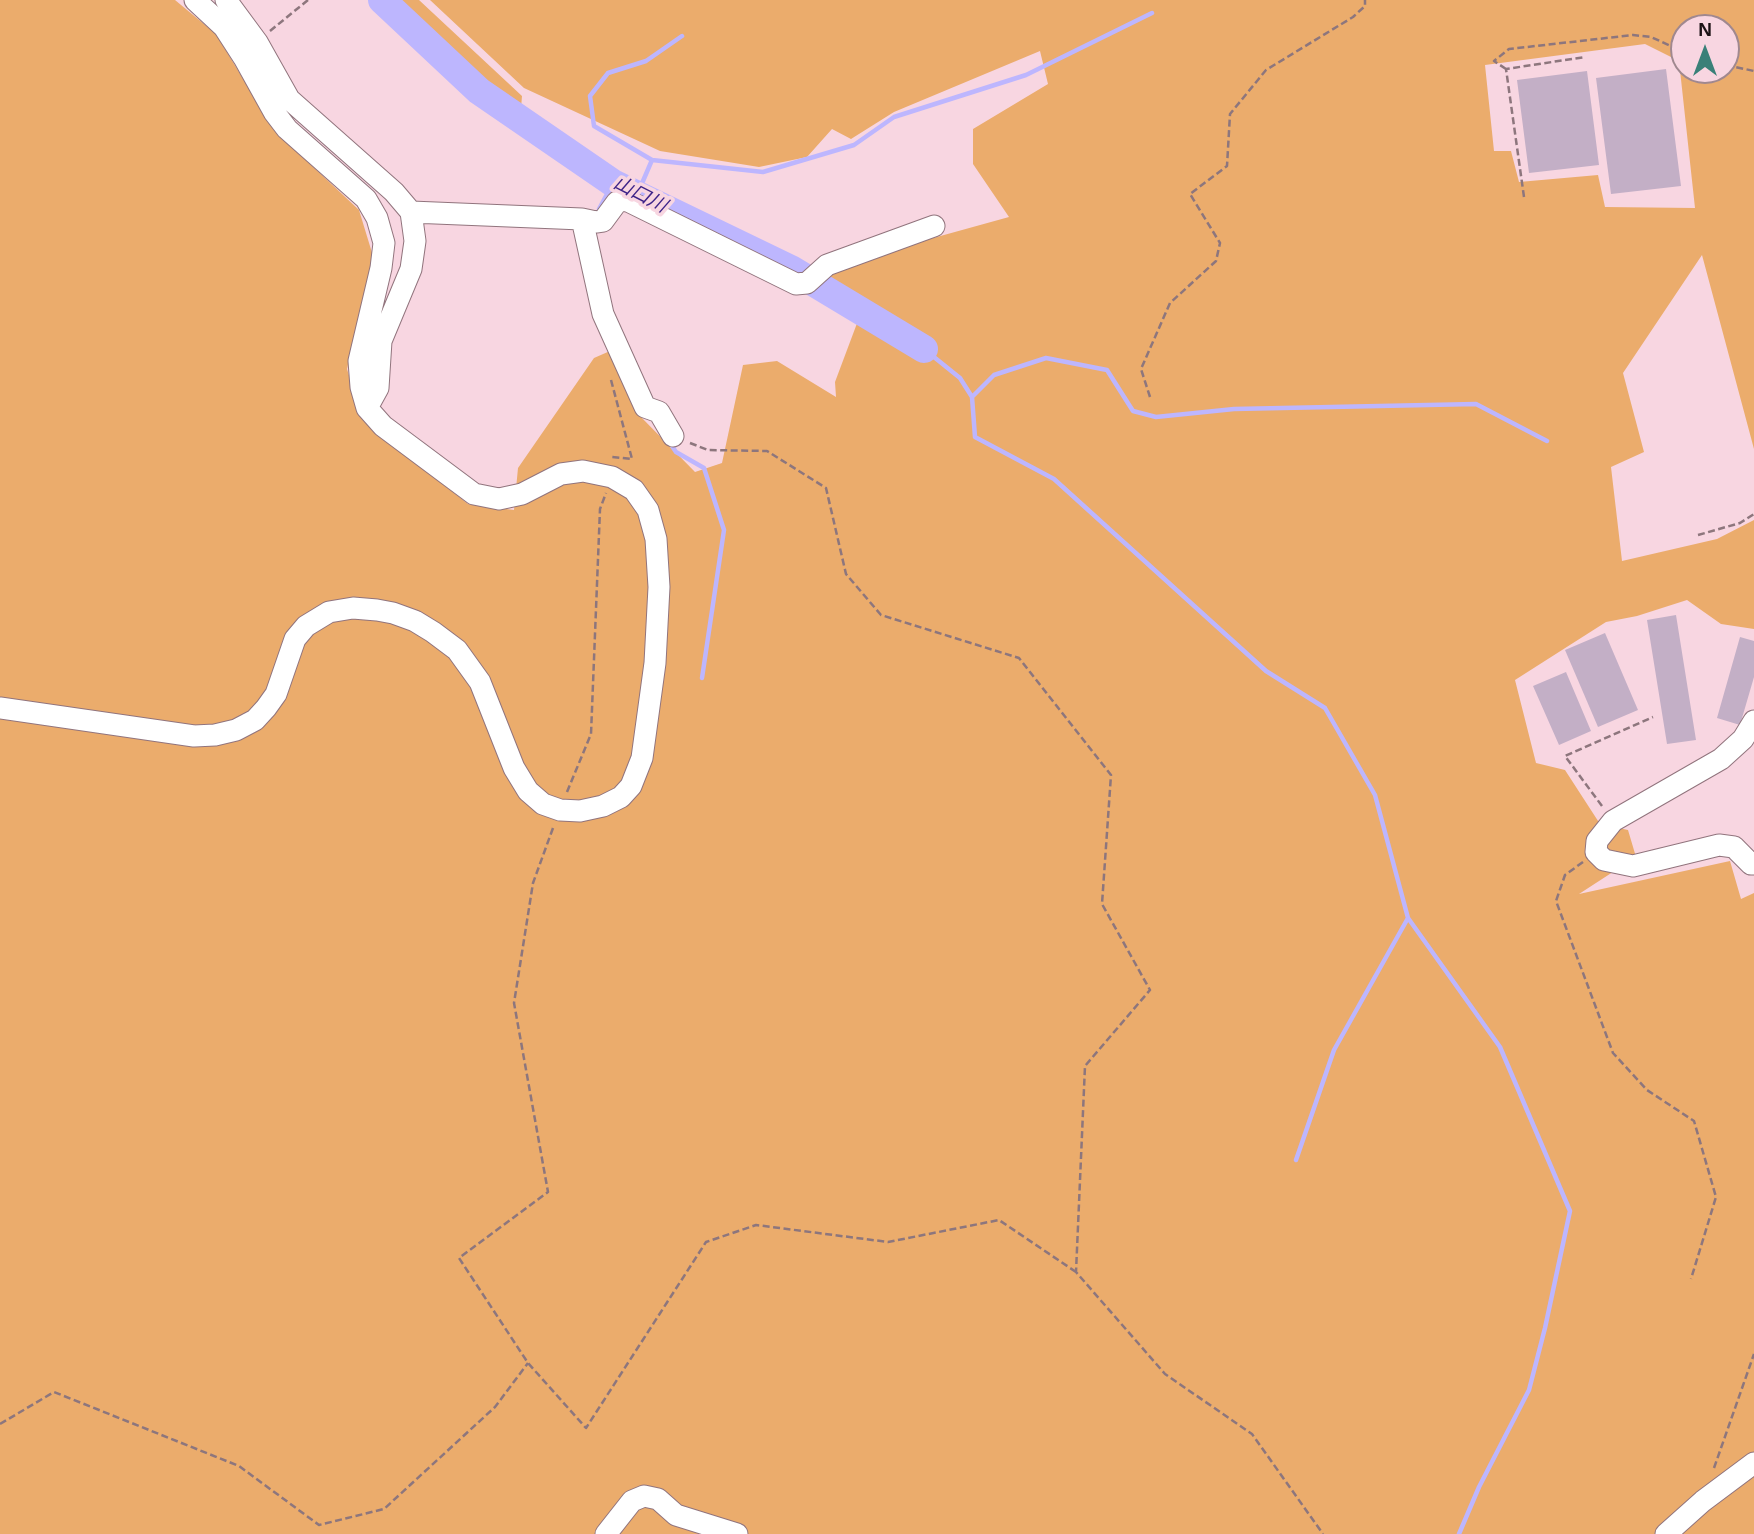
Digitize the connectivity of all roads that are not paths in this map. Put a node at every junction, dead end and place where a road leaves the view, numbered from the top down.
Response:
1 (195, 0) edge
2 (226, 0) edge
3 (411, 212) junction
4 (582, 219) junction
5 (934, 226) dead end
6 (368, 408) junction
7 (674, 436) road end
8 (0, 708) edge
9 (1754, 722) edge
10 (1754, 864) edge
11 (1754, 1463) edge
12 (606, 1534) edge
13 (737, 1534) edge
14 (1666, 1534) edge

1 - 6 street
2 - 3 street
3 - 4 street
3 - 6 street
4 - 5 street
4 - 7 street
6 - 8 street
9 - 10 street
11 - 14 street
12 - 13 street

